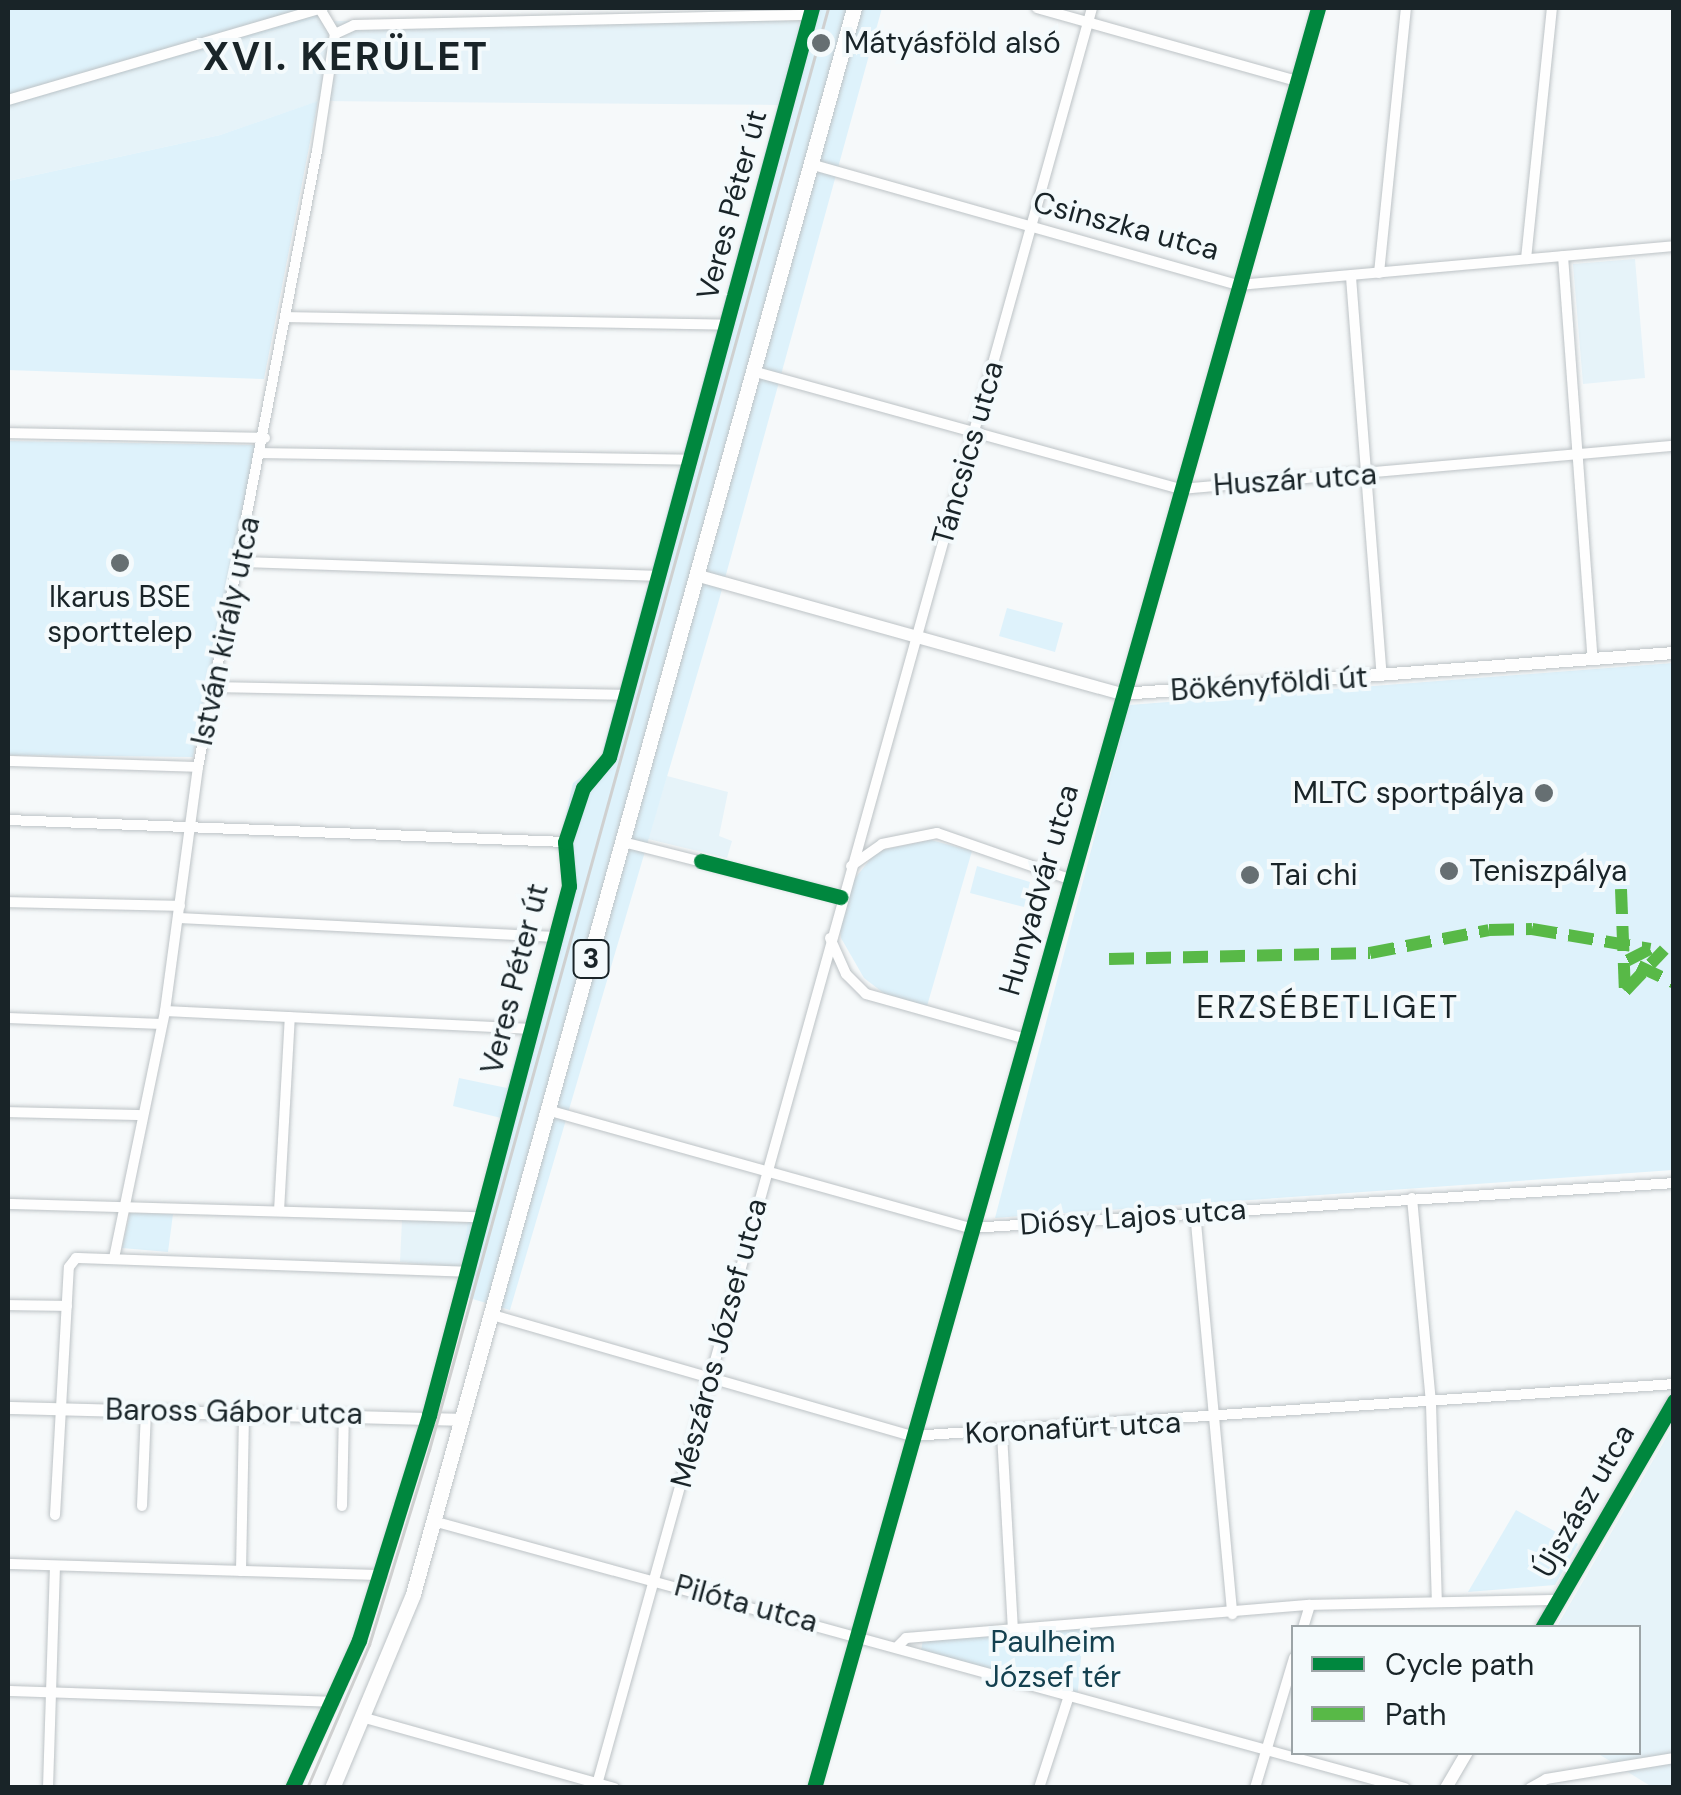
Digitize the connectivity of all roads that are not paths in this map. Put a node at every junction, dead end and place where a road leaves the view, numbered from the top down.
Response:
1 (323, 8) edge
2 (854, 8) edge
3 (1036, 8) edge
4 (1092, 8) edge
5 (1318, 8) edge
6 (1406, 8) edge
7 (1552, 8) edge
8 (811, 11) edge
9 (1088, 22) junction
10 (336, 34) junction
11 (1298, 81) junction
12 (8, 100) edge
13 (810, 164) junction
14 (1032, 229) junction
15 (1674, 234) edge
16 (1673, 246) edge
17 (1563, 256) junction
18 (1526, 260) junction
19 (1378, 274) junction
20 (1351, 278) junction
21 (1238, 286) junction
22 (286, 317) junction
23 (727, 324) junction
24 (752, 371) junction
25 (975, 431) junction
26 (8, 433) edge
27 (265, 438) junction
28 (1674, 446) edge
29 (1578, 452) junction
30 (262, 453) junction
31 (688, 460) junction
32 (1368, 476) junction
33 (1180, 489) junction
34 (240, 562) junction
35 (656, 576) junction
36 (699, 576) junction
37 (917, 633) junction
38 (1674, 653) edge
39 (1593, 660) junction
40 (1382, 676) junction
41 (216, 687) junction
42 (1122, 694) junction
43 (627, 695) junction
44 (8, 761) edge
45 (198, 767) junction
46 (8, 820) edge
47 (190, 826) junction
48 (565, 842) junction
49 (623, 842) junction
50 (852, 866) junction
51 (1072, 880) junction
52 (840, 898) junction
53 (8, 902) edge
54 (179, 912) junction
55 (556, 937) junction
56 (830, 937) junction
57 (165, 1011) junction
58 (290, 1017) junction
59 (8, 1018) edge
60 (162, 1024) junction
61 (532, 1029) junction
62 (1026, 1039) junction
63 (547, 1110) junction
64 (8, 1112) edge
65 (144, 1115) junction
66 (763, 1174) junction
67 (1674, 1183) edge
68 (1412, 1198) junction
69 (8, 1204) edge
70 (124, 1206) junction
71 (279, 1211) junction
72 (1195, 1212) junction
73 (483, 1217) junction
74 (971, 1228) junction
75 (114, 1258) junction
76 (469, 1272) junction
77 (8, 1304) edge
78 (68, 1306) junction
79 (489, 1314) junction
80 (711, 1376) junction
81 (1674, 1384) edge
82 (1674, 1401) edge
83 (1431, 1404) junction
84 (8, 1408) edge
85 (60, 1408) junction
86 (146, 1410) junction
87 (244, 1412) junction
88 (344, 1414) junction
89 (428, 1415) junction
90 (1216, 1419) junction
91 (460, 1420) junction
92 (1002, 1434) junction
93 (912, 1436) junction
94 (142, 1506) dead end
95 (342, 1506) dead end
96 (55, 1515) dead end
97 (433, 1521) junction
98 (8, 1564) edge
99 (54, 1566) junction
100 (241, 1570) junction
101 (381, 1575) junction
102 (656, 1579) junction
103 (1559, 1600) junction
104 (1437, 1602) junction
105 (1310, 1605) junction
106 (1232, 1614) junction
107 (1304, 1625) edge
108 (1544, 1625) edge
109 (1013, 1632) junction
110 (854, 1633) junction
111 (898, 1646) junction
112 (1291, 1668) edge
113 (8, 1692) edge
114 (51, 1692) junction
115 (1068, 1698) junction
116 (334, 1702) junction
117 (365, 1718) junction
118 (1266, 1752) junction
119 (1465, 1755) edge
120 (1674, 1758) edge
121 (596, 1785) edge
122 (48, 1788) edge
123 (292, 1788) edge
124 (332, 1788) edge
125 (614, 1788) edge
126 (814, 1788) edge
127 (1039, 1788) edge
128 (1255, 1788) edge
129 (1405, 1788) edge
130 (1446, 1788) edge
131 (1530, 1788) edge

1 - 10 street
1 - 12 street
2 - 13 main road, Veres Péter út / 3
3 - 9 street
4 - 9 street, Táncsics utca
5 - 11 street, Hunyadvár utca
6 - 19 street
7 - 18 street
8 - 10 street
8 - 23 street, Veres Péter út
9 - 11 street
9 - 14 street, Táncsics utca
10 - 22 street, István király utca
11 - 21 street, Hunyadvár utca
13 - 14 street, Csinszka utca
13 - 24 main road, Veres Péter út / 3
14 - 21 street, Csinszka utca
14 - 25 street, Táncsics utca
15 - 16 street
16 - 17 street, Csinszka utca
17 - 18 street, Csinszka utca
17 - 29 street
18 - 19 street, Csinszka utca
19 - 20 street, Csinszka utca
20 - 21 street, Csinszka utca
20 - 32 street
21 - 33 street, Hunyadvár utca
22 - 23 street
22 - 27 street, István király utca
23 - 31 street, Veres Péter út
24 - 25 street, Huszár utca
24 - 36 main road, Veres Péter út / 3
25 - 33 street, Huszár utca
25 - 37 street, Táncsics utca
26 - 27 street
27 - 30 street, István király utca
28 - 29 street, Huszár utca
29 - 32 street, Huszár utca
29 - 39 street
30 - 31 street
30 - 34 street, István király utca
31 - 35 street, Veres Péter út
32 - 33 street, Huszár utca
32 - 40 street
33 - 42 street, Hunyadvár utca
34 - 35 street
34 - 41 street, István király utca
35 - 43 street, Veres Péter út
36 - 37 street, Bökényföldi út
36 - 49 main road, Veres Péter út / 3
37 - 42 street, Bökényföldi út
37 - 50 street, Táncsics utca
38 - 39 street, Bökényföldi út
39 - 40 street, Bökényföldi út
40 - 42 street, Bökényföldi út
41 - 43 street
41 - 45 street, István király utca
42 - 51 street, Hunyadvár utca
43 - 48 street, Veres Péter út
44 - 45 street
45 - 47 street, István király utca
46 - 47 street
47 - 48 street
47 - 54 street, István király utca
48 - 55 street, Veres Péter út
49 - 52 street
49 - 63 main road, Veres Péter út / 3
50 - 51 street
50 - 52 street, Táncsics utca
51 - 62 street, Hunyadvár utca
52 - 56 street, Mészáros József utca
53 - 54 street
54 - 55 street
54 - 57 street, István király utca
55 - 61 street, Veres Péter út
56 - 62 street
56 - 66 street, Mészáros József utca
57 - 58 street
57 - 60 street, István király utca
58 - 61 street
58 - 71 street
59 - 60 street
60 - 65 street, István király utca
61 - 73 street, Veres Péter út
62 - 74 street, Hunyadvár utca
63 - 66 street, Diósy Lajos utca
63 - 79 main road, Veres Péter út / 3
64 - 65 street
65 - 70 street, István király utca
66 - 74 street, Diósy Lajos utca
66 - 80 street, Mészáros József utca
67 - 68 street, Diósy Lajos utca
68 - 72 street, Diósy Lajos utca
68 - 83 street
69 - 70 street
70 - 71 street
70 - 75 street, István király utca
71 - 73 street
72 - 74 street, Diósy Lajos utca
72 - 90 street
73 - 76 street, Veres Péter út
74 - 93 street, Hunyadvár utca
75 - 76 street
75 - 78 street
76 - 89 street, Veres Péter út
77 - 78 street
78 - 85 street
79 - 80 street, Koronafürt utca
79 - 91 main road, Veres Péter út / 3
80 - 93 street, Koronafürt utca
80 - 102 street, Mészáros József utca
81 - 83 street, Koronafürt utca
82 - 103 street, Újszász utca
83 - 90 street, Koronafürt utca
83 - 104 street
84 - 85 street, Baross Gábor utca
85 - 86 street, Baross Gábor utca
85 - 96 street
86 - 87 street, Baross Gábor utca
86 - 94 street
87 - 88 street, Baross Gábor utca
87 - 100 street
88 - 89 street, Baross Gábor utca
88 - 95 street
89 - 91 street, Baross Gábor utca
89 - 101 street, Veres Péter út
90 - 92 street, Koronafürt utca
90 - 106 street
91 - 97 main road, Veres Péter út / 3
92 - 93 street, Koronafürt utca
92 - 109 street
93 - 110 street, Hunyadvár utca
97 - 102 street, Pilóta utca
97 - 117 main road, Veres Péter út / 3
98 - 99 street
99 - 100 street
99 - 114 street
100 - 101 street
101 - 116 street, Veres Péter út
102 - 110 street, Pilóta utca
102 - 121 street, Mészáros József utca
103 - 104 street
103 - 108 street, Újszász utca
104 - 105 street
105 - 106 street
105 - 107 street
106 - 109 street
109 - 111 street
110 - 111 street, Pilóta utca
110 - 126 street, Hunyadvár utca
111 - 115 street, Pilóta utca
112 - 118 street
113 - 114 street
114 - 116 street
114 - 122 street
115 - 118 street, Pilóta utca
115 - 127 street
116 - 123 street, Veres Péter út
117 - 121 street
117 - 124 main road, Veres Péter út / 3
118 - 128 street
118 - 129 street, Pilóta utca
119 - 130 street
120 - 131 street
121 - 125 street

